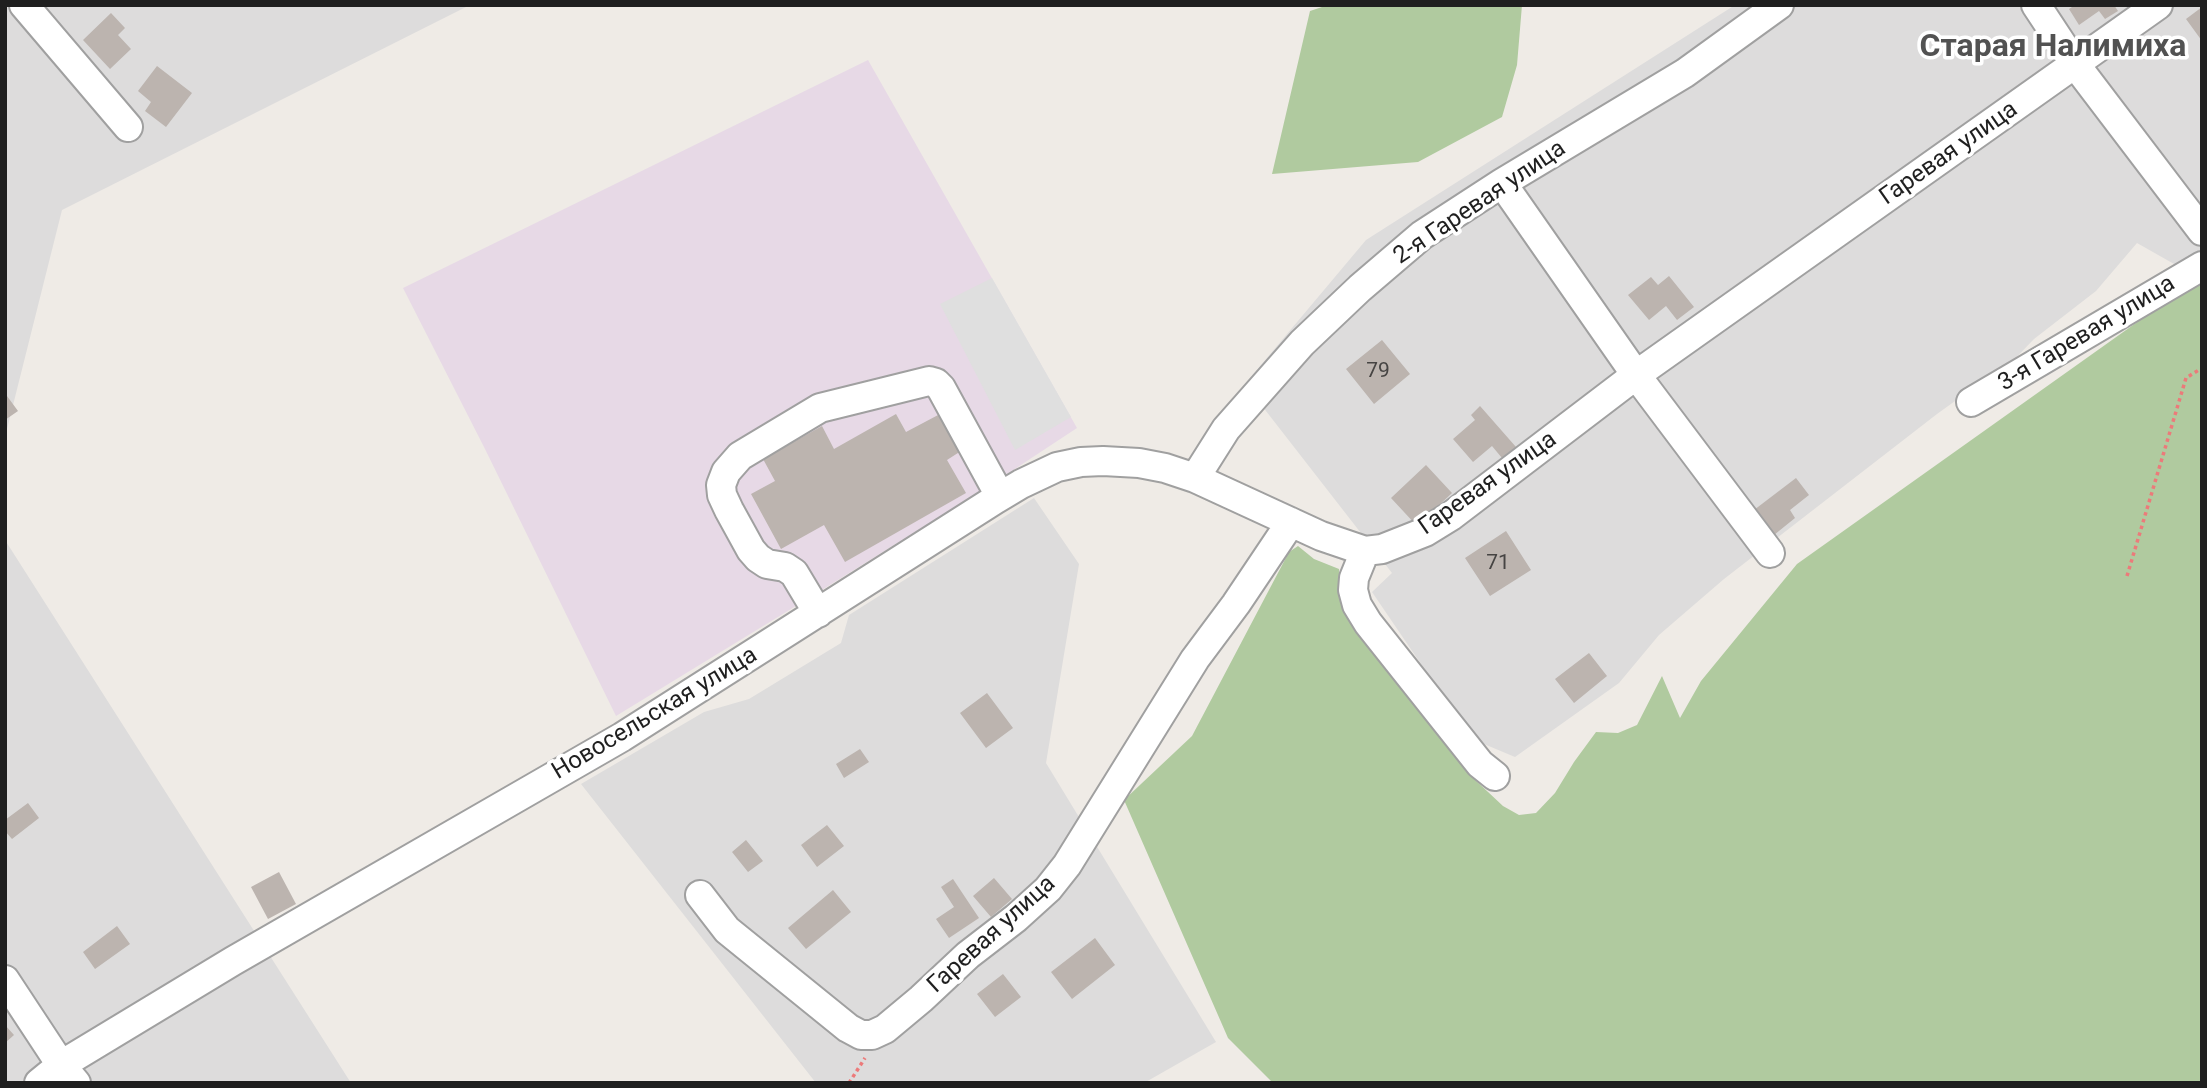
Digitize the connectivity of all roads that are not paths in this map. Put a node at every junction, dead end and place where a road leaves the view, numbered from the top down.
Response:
1 (24, 5) edge
2 (1779, 5) edge
3 (2036, 5) edge
4 (2158, 5) edge
5 (2075, 64) junction
6 (128, 127) dead end
7 (1502, 183) junction
8 (2202, 231) edge
9 (2202, 266) edge
10 (1636, 375) junction
11 (1972, 402) dead end
12 (1195, 478) junction
13 (1000, 496) junction
14 (1291, 522) junction
15 (1365, 551) junction
16 (1770, 553) dead end
17 (818, 613) junction
18 (1495, 776) dead end
19 (699, 895) dead end
20 (5, 979) edge
21 (69, 1074) edge
22 (39, 1083) edge

1 - 6 street
2 - 7 street, 2-я Гаревая улица
3 - 5 street
4 - 5 street, Гаревая улица
5 - 8 street
5 - 10 street, Гаревая улица
7 - 10 street
7 - 12 street, 2-я Гаревая улица
9 - 11 street, 3-я Гаревая улица
10 - 15 street, Гаревая улица
10 - 16 street
12 - 13 street, Новосельская улица
12 - 14 street, Новосельская улица
13 - 17 street, Новосельская улица
13 - 17 street
14 - 15 street
14 - 19 street, Гаревая улица
15 - 18 street
17 - 21 street, Новосельская улица
20 - 21 street
21 - 22 street, Новосельская улица

